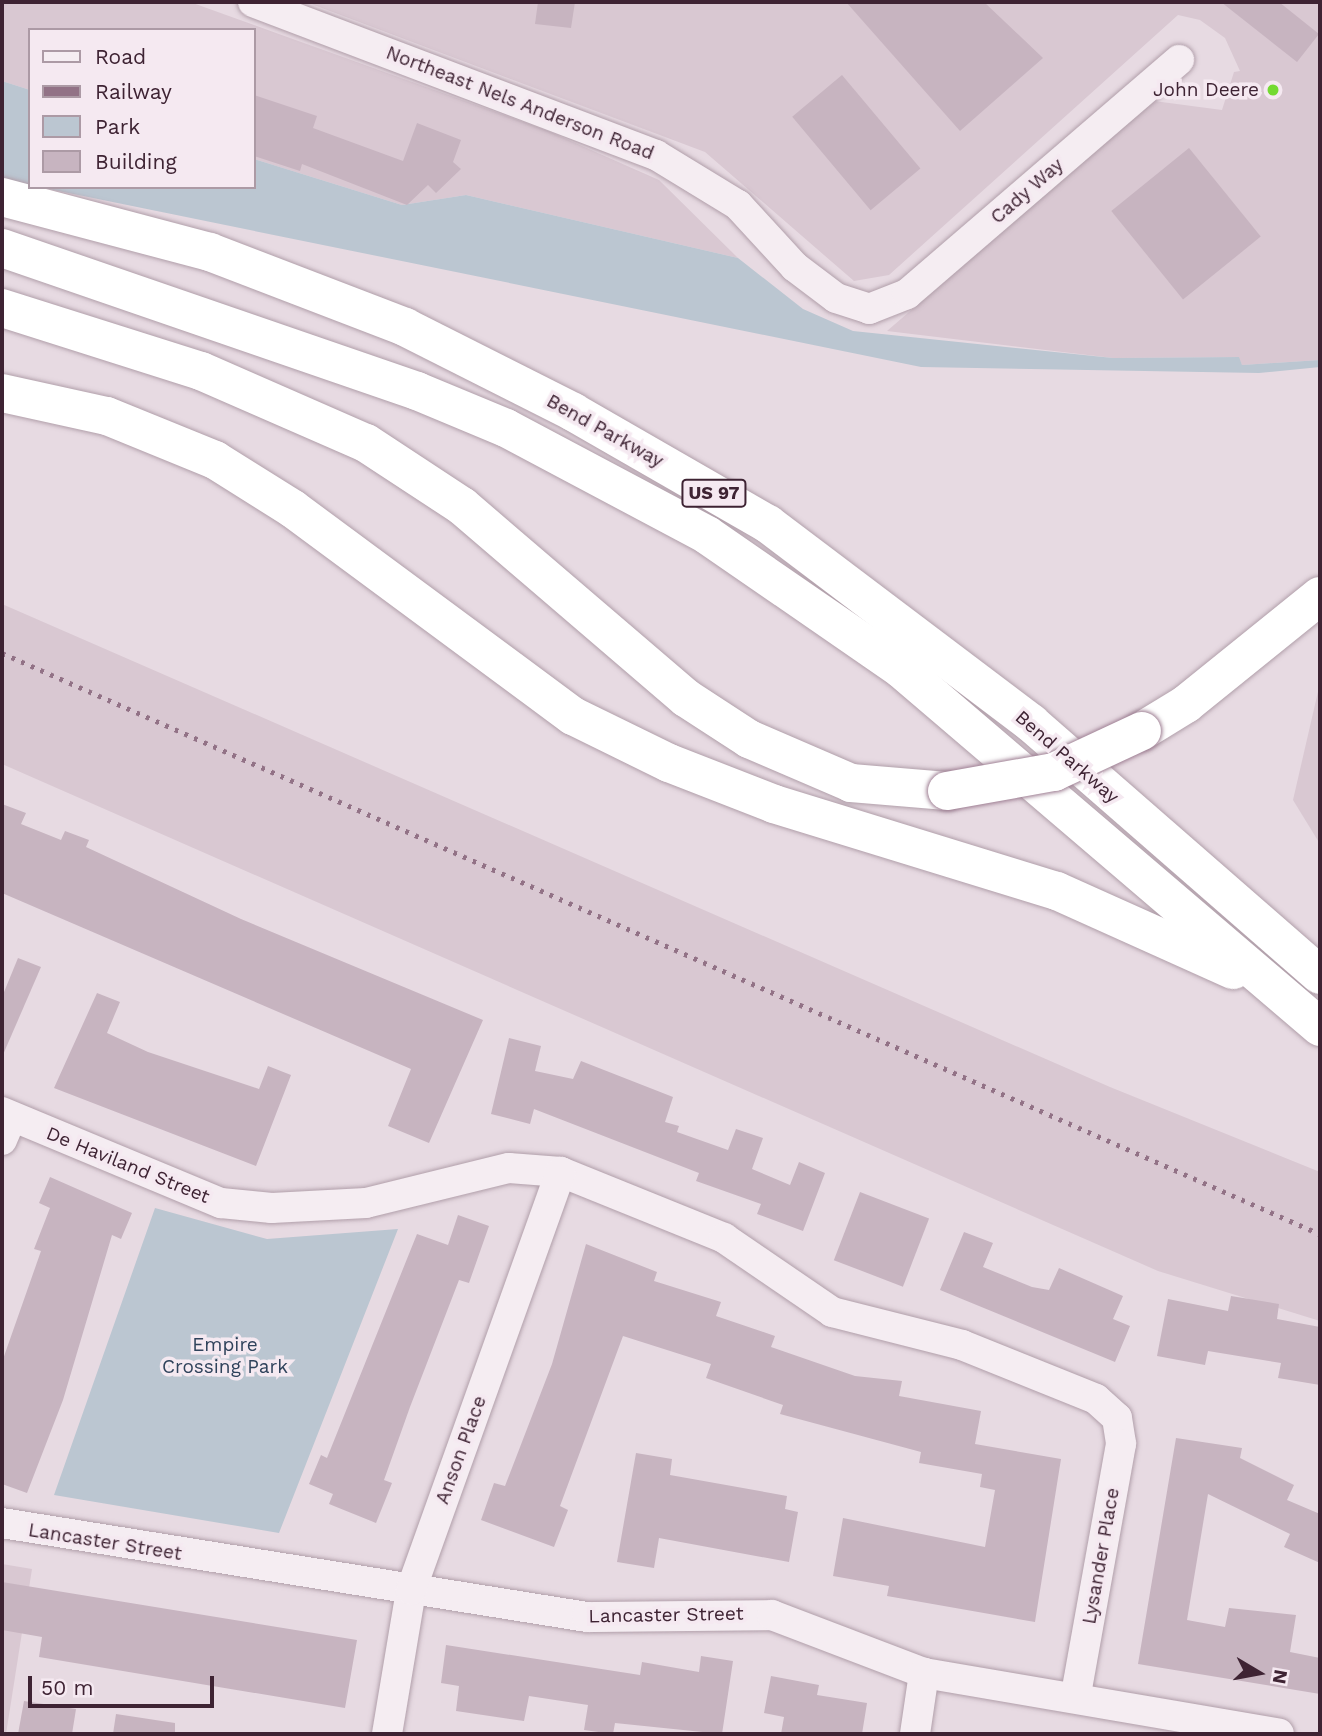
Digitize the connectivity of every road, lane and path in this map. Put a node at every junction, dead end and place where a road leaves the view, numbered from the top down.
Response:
1 (253, 2) edge
2 (1179, 60) dead end
3 (2, 197) edge
4 (2, 248) edge
5 (2, 308) edge
6 (869, 309) joint
7 (2, 393) edge
8 (1320, 596) edge
9 (1320, 975) edge
10 (1271, 988) junction
11 (1320, 1027) edge
12 (5, 1123) edge
13 (561, 1172) junction
14 (1117, 1418) joint
15 (2, 1523) edge
16 (411, 1590) junction
17 (924, 1673) junction
18 (1076, 1695) junction
19 (387, 1734) edge
20 (915, 1734) edge
21 (1279, 1734) edge

1 - 6 street, Northeast Nels Anderson Road
2 - 6 street, Cady Way
3 - 9 highway, Bend Parkway / US 97
4 - 10 highway, Bend Parkway / US 97
5 - 8 highway, bridge
7 - 10 highway
10 - 11 highway, Bend Parkway / US 97
12 - 13 street, De Haviland Street
13 - 14 street, De Haviland Street
13 - 16 street, Anson Place
14 - 18 street, Lysander Place
15 - 16 street, Lancaster Street
16 - 17 street, Lancaster Street
16 - 19 street, Anson Place
17 - 18 street, Lancaster Street
17 - 20 street
18 - 21 street, Lancaster Street

